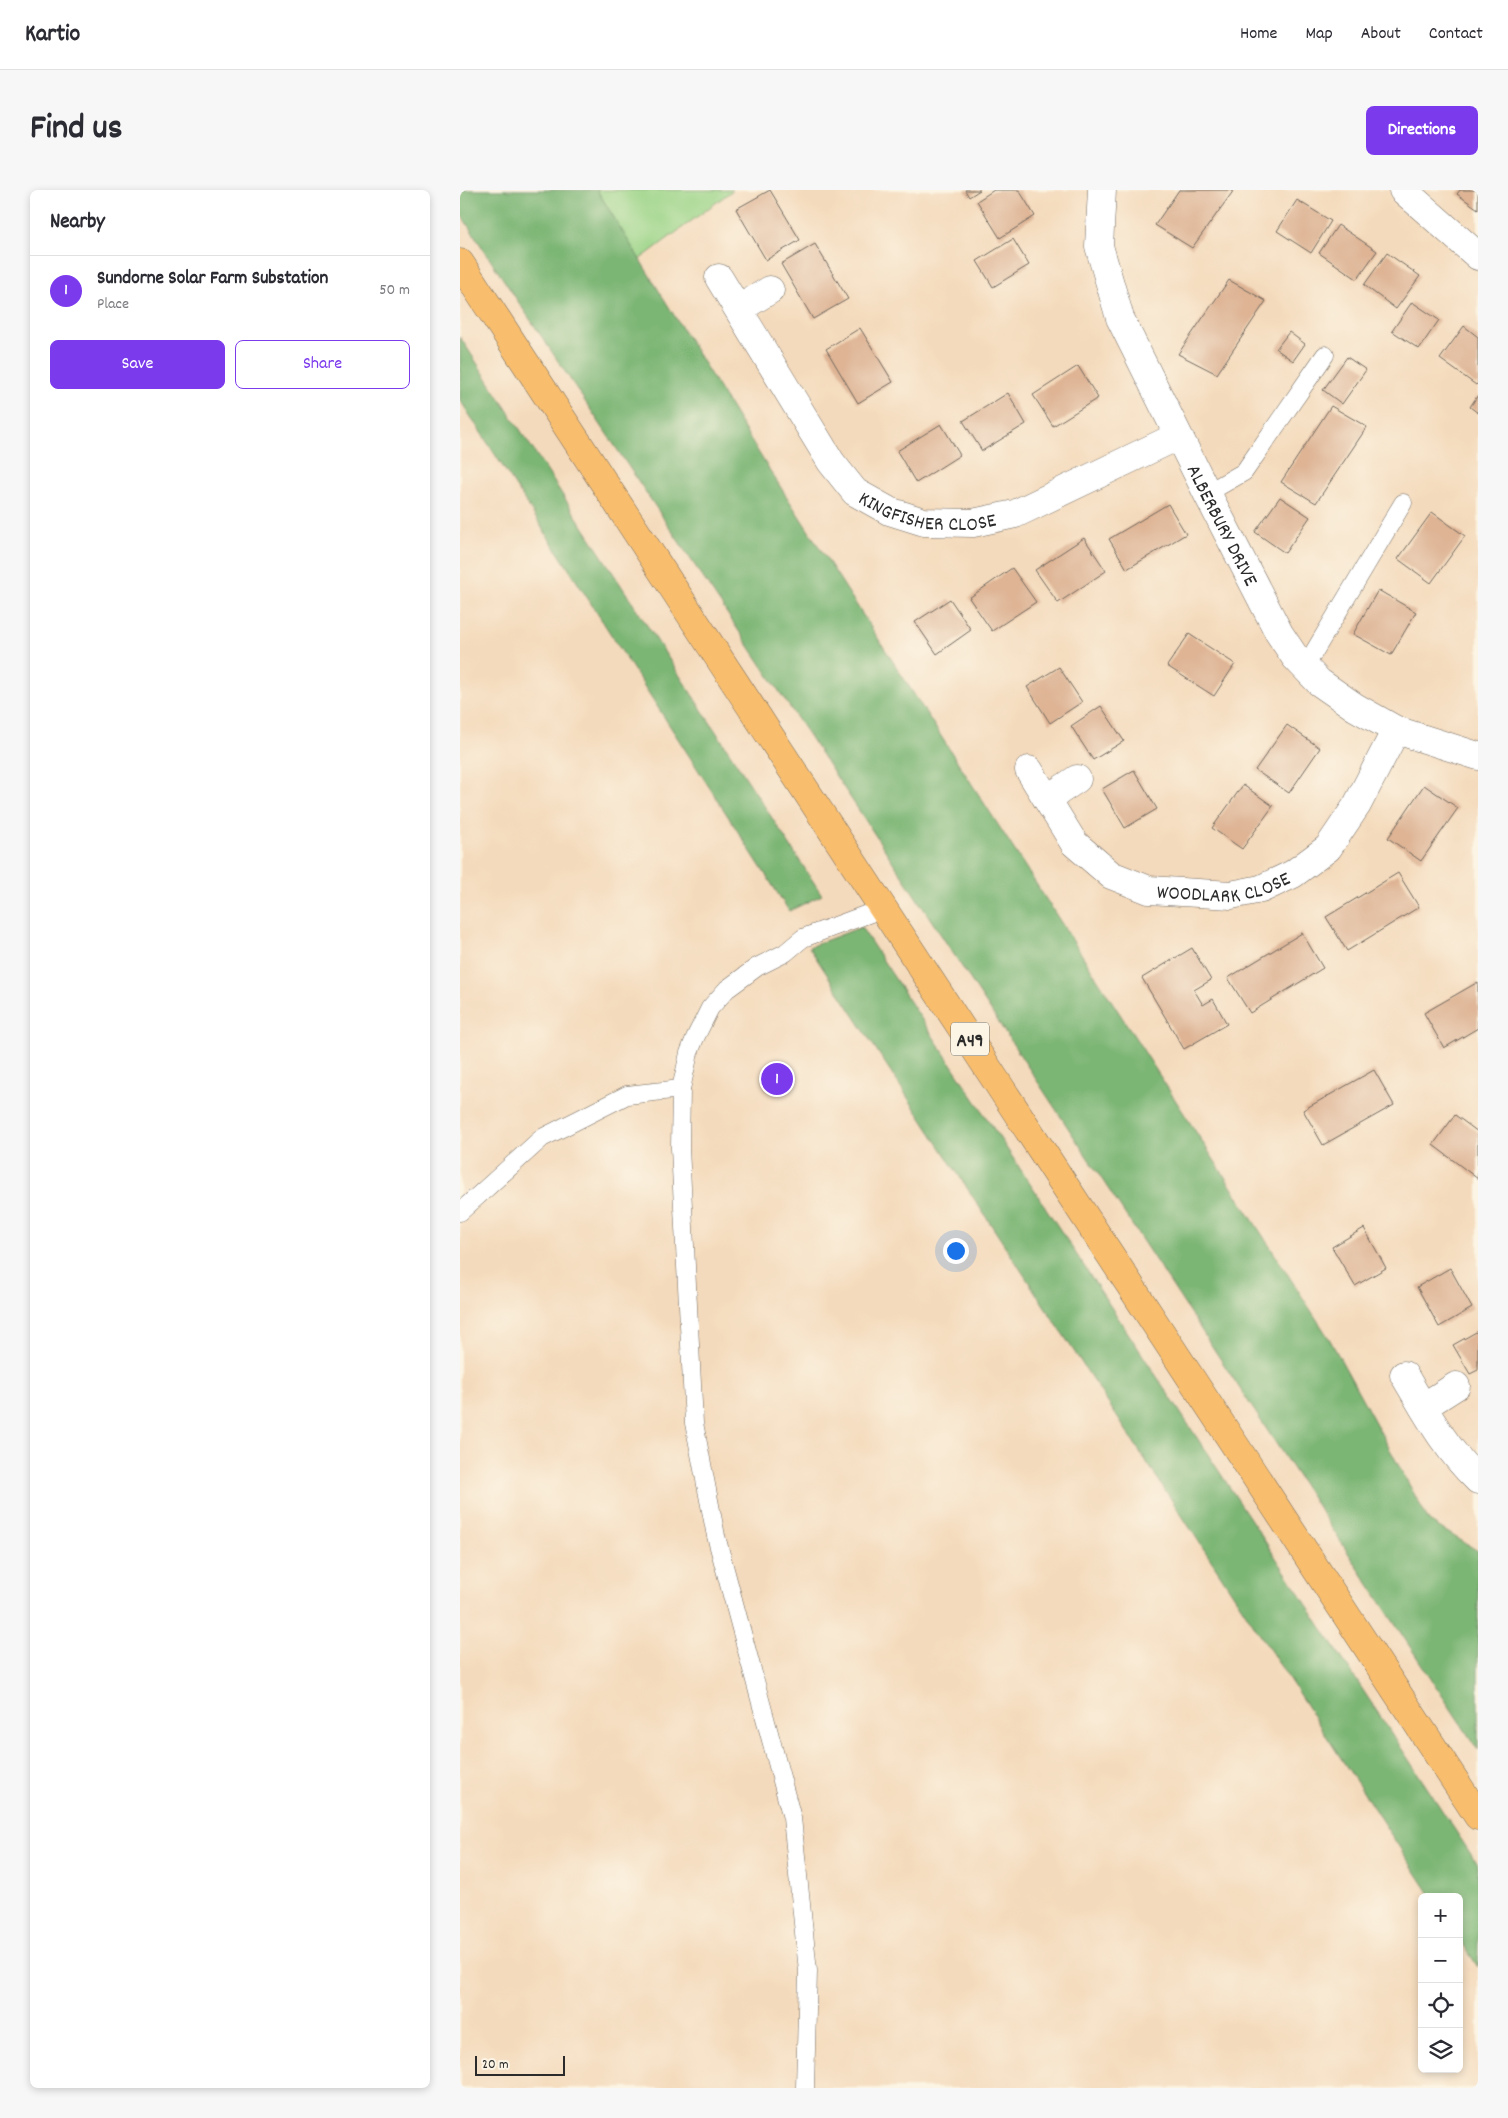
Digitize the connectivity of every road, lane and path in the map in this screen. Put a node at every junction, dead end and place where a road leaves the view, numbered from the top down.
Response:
1 (1102, 190) edge
2 (1403, 190) edge
3 (1478, 256) edge
4 (460, 263) edge
5 (719, 278) dead end
6 (770, 290) dead end
7 (739, 309) junction
8 (1325, 355) dead end
9 (1178, 436) junction
10 (1207, 493) junction
11 (1403, 503) dead end
12 (1305, 667) junction
13 (1396, 730) junction
14 (1478, 756) edge
15 (1029, 770) dead end
16 (1077, 779) dead end
17 (1047, 799) junction
18 (884, 908) junction
19 (681, 1089) junction
20 (460, 1212) edge
21 (1404, 1375) dead end
22 (1456, 1386) dead end
23 (1423, 1406) junction
24 (1478, 1480) edge
25 (1478, 1816) edge
26 (805, 2088) edge

1 - 9 street, ALBERBURY DRIVE
2 - 3 street
4 - 18 highway, A49
5 - 7 street, KINGFISHER CLOSE
6 - 7 street
7 - 9 street, KINGFISHER CLOSE
8 - 10 lane
9 - 10 street, ALBERBURY DRIVE
10 - 12 street, ALBERBURY DRIVE
11 - 12 lane
12 - 13 street, ALBERBURY DRIVE
13 - 14 street, ALBERBURY DRIVE
13 - 17 street, WOODLARK CLOSE
15 - 17 street, WOODLARK CLOSE
16 - 17 street
18 - 19 lane
18 - 25 highway, A49
19 - 20 lane
19 - 26 lane
21 - 23 street
22 - 23 street
23 - 24 street

